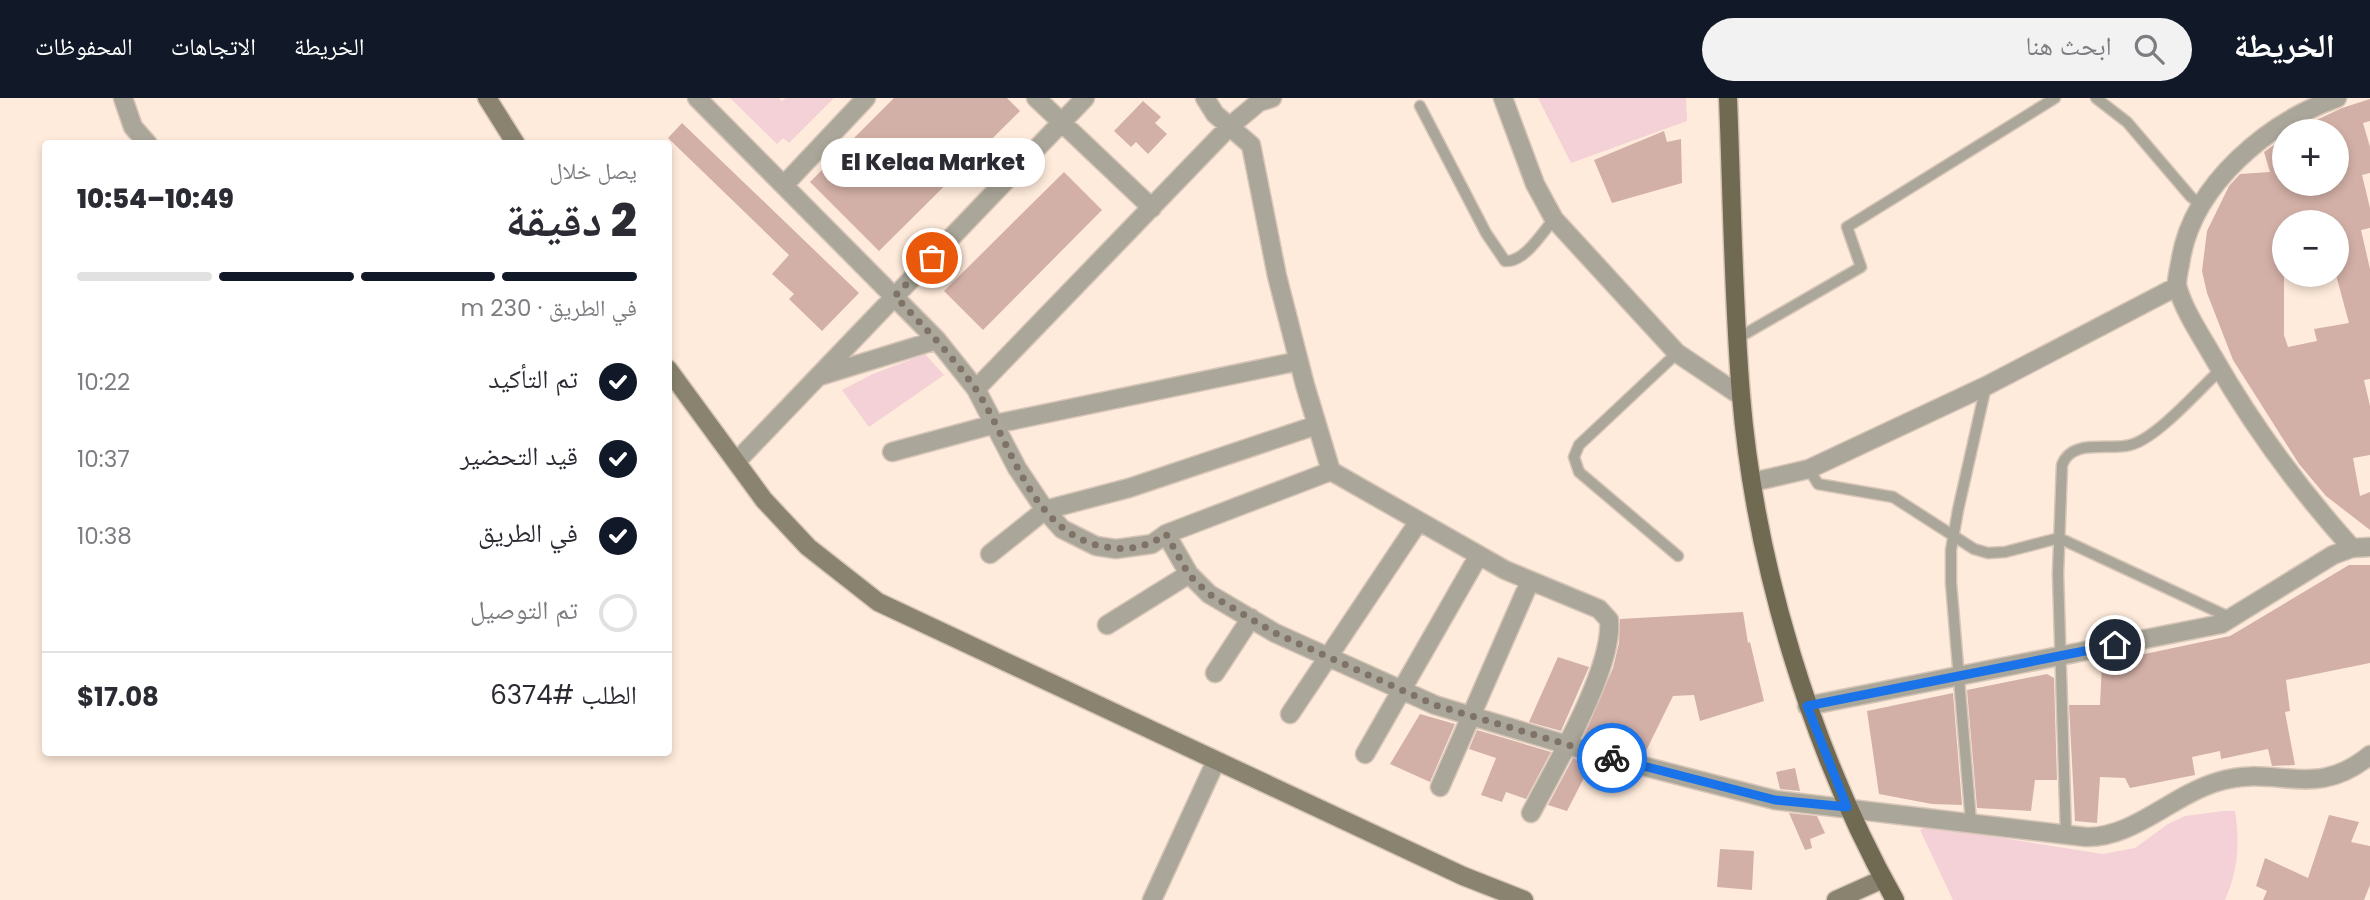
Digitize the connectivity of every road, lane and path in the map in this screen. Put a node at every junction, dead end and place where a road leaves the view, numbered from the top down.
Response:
1 (122, 98) edge
2 (487, 98) edge
3 (697, 98) edge
4 (866, 98) edge
5 (1036, 98) edge
6 (1085, 98) edge
7 (1205, 98) edge
8 (1272, 98) edge
9 (1503, 98) edge
10 (1728, 98) edge
11 (2055, 98) edge
12 (2096, 98) edge
13 (2337, 98) edge
14 (1420, 106) dead end
15 (1060, 122) junction
16 (1229, 127) junction
17 (144, 140) edge
18 (513, 140) edge
19 (784, 186) junction
20 (2201, 204) junction
21 (1152, 208) junction
22 (1554, 219) junction
23 (2176, 287) junction
24 (895, 296) junction
25 (1738, 338) junction
26 (937, 340) junction
27 (1677, 353) junction
28 (1299, 361) junction
29 (2220, 370) junction
30 (672, 374) edge
31 (818, 376) junction
32 (1986, 386) junction
33 (976, 389) junction
34 (1741, 396) junction
35 (995, 424) junction
36 (1317, 425) junction
37 (892, 452) dead end
38 (737, 461) junction
39 (1809, 469) junction
40 (1331, 471) junction
41 (1753, 482) junction
42 (1045, 510) junction
43 (1419, 521) junction
44 (1166, 534) junction
45 (1954, 535) junction
46 (2059, 538) junction
47 (2361, 547) edge
48 (990, 554) dead end
49 (1479, 555) junction
50 (1678, 556) dead end
51 (1189, 575) junction
52 (1530, 581) junction
53 (1251, 618) junction
54 (2231, 618) junction
55 (1107, 625) dead end
56 (2062, 656) junction
57 (1327, 657) junction
58 (1215, 673) dead end
59 (1958, 676) junction
60 (1401, 691) junction
61 (1807, 706) junction
62 (1290, 714) dead end
63 (1472, 716) junction
64 (1566, 744) junction
65 (1365, 754) dead end
66 (2370, 755) edge
67 (1216, 761) junction
68 (1440, 787) dead end
69 (1847, 807) junction
70 (1531, 813) dead end
71 (1971, 822) junction
72 (2066, 836) junction
73 (1883, 879) junction
74 (1152, 900) edge
75 (1524, 900) edge
76 (1836, 900) edge
77 (1895, 900) edge

1 - 17 street
2 - 18 main road
3 - 19 street
4 - 19 street
5 - 15 street
6 - 15 street
7 - 16 street
8 - 16 street
9 - 22 street
10 - 25 main road
11 - 25 lane
12 - 20 lane
13 - 20 street
14 - 22 lane
15 - 21 street
15 - 24 street
16 - 21 street
16 - 28 street
19 - 24 street
20 - 23 street
21 - 33 street
22 - 27 street
23 - 29 street
23 - 32 street
24 - 26 street
24 - 31 street
25 - 34 main road
26 - 31 street
26 - 33 street
27 - 34 street
27 - 50 lane
28 - 35 street
28 - 36 street
29 - 46 lane
29 - 47 street
30 - 38 main road
31 - 38 street
32 - 39 street
32 - 45 lane
33 - 35 street
34 - 41 main road
35 - 37 street
35 - 42 street
36 - 40 street
36 - 42 street
38 - 67 main road
39 - 41 street
39 - 45 lane
40 - 43 street
40 - 44 street
41 - 61 main road
42 - 44 street
42 - 48 street
43 - 49 street
43 - 57 street
44 - 51 street
45 - 46 lane
45 - 59 lane
46 - 54 lane
46 - 56 lane
47 - 54 street
49 - 52 street
49 - 60 street
51 - 53 street
51 - 55 street
52 - 63 street
52 - 64 street
53 - 57 street
53 - 58 street
54 - 56 street
56 - 59 street
56 - 72 lane
57 - 60 street
57 - 62 street
59 - 61 street
59 - 71 lane
60 - 63 street
60 - 65 street
61 - 69 main road
63 - 64 street
63 - 68 street
64 - 69 street
64 - 70 street
66 - 72 street
67 - 74 street
67 - 75 main road
69 - 71 street
69 - 73 main road
71 - 72 street
73 - 76 main road
73 - 77 main road

